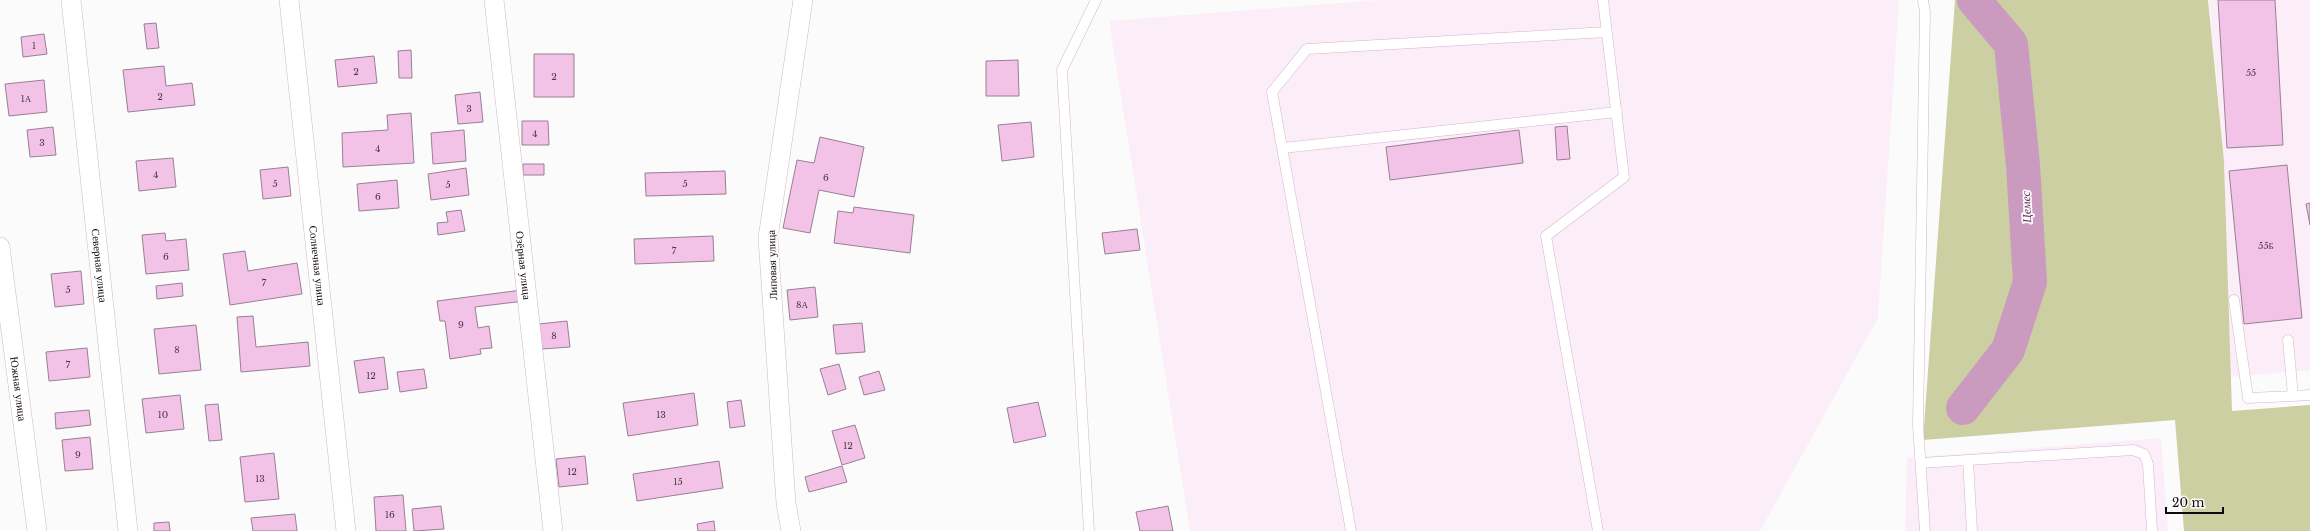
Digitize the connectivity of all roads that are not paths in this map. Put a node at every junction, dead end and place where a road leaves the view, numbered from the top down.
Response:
1 (71, 0) edge
2 (289, 0) edge
3 (494, 0) edge
4 (802, 0) edge
5 (1096, 0) edge
6 (1603, 0) edge
7 (1923, 0) edge
8 (1607, 32) junction
9 (1616, 112) junction
10 (1283, 148) junction
11 (0, 247) edge
12 (2234, 300) dead end
13 (2288, 340) dead end
14 (2310, 395) edge
15 (2293, 396) junction
16 (1968, 460) junction
17 (1921, 463) junction
18 (37, 531) edge
19 (128, 531) edge
20 (346, 531) edge
21 (553, 531) edge
22 (791, 531) edge
23 (1089, 531) edge
24 (1351, 531) edge
25 (1598, 531) edge
26 (1925, 531) edge
27 (1972, 531) edge
28 (2152, 531) edge

1 - 19 street, Северная улица
2 - 20 street, Солнечная улица
3 - 21 street, Озёрная улица
4 - 22 street, Липовая улица
5 - 23 lane
6 - 8 lane
7 - 17 lane
8 - 9 lane
8 - 10 lane
9 - 10 lane
9 - 25 lane
10 - 24 lane
11 - 18 street, Южная улица
12 - 15 lane
13 - 15 lane
14 - 15 lane
16 - 17 lane
16 - 27 lane
16 - 28 lane
17 - 26 lane

